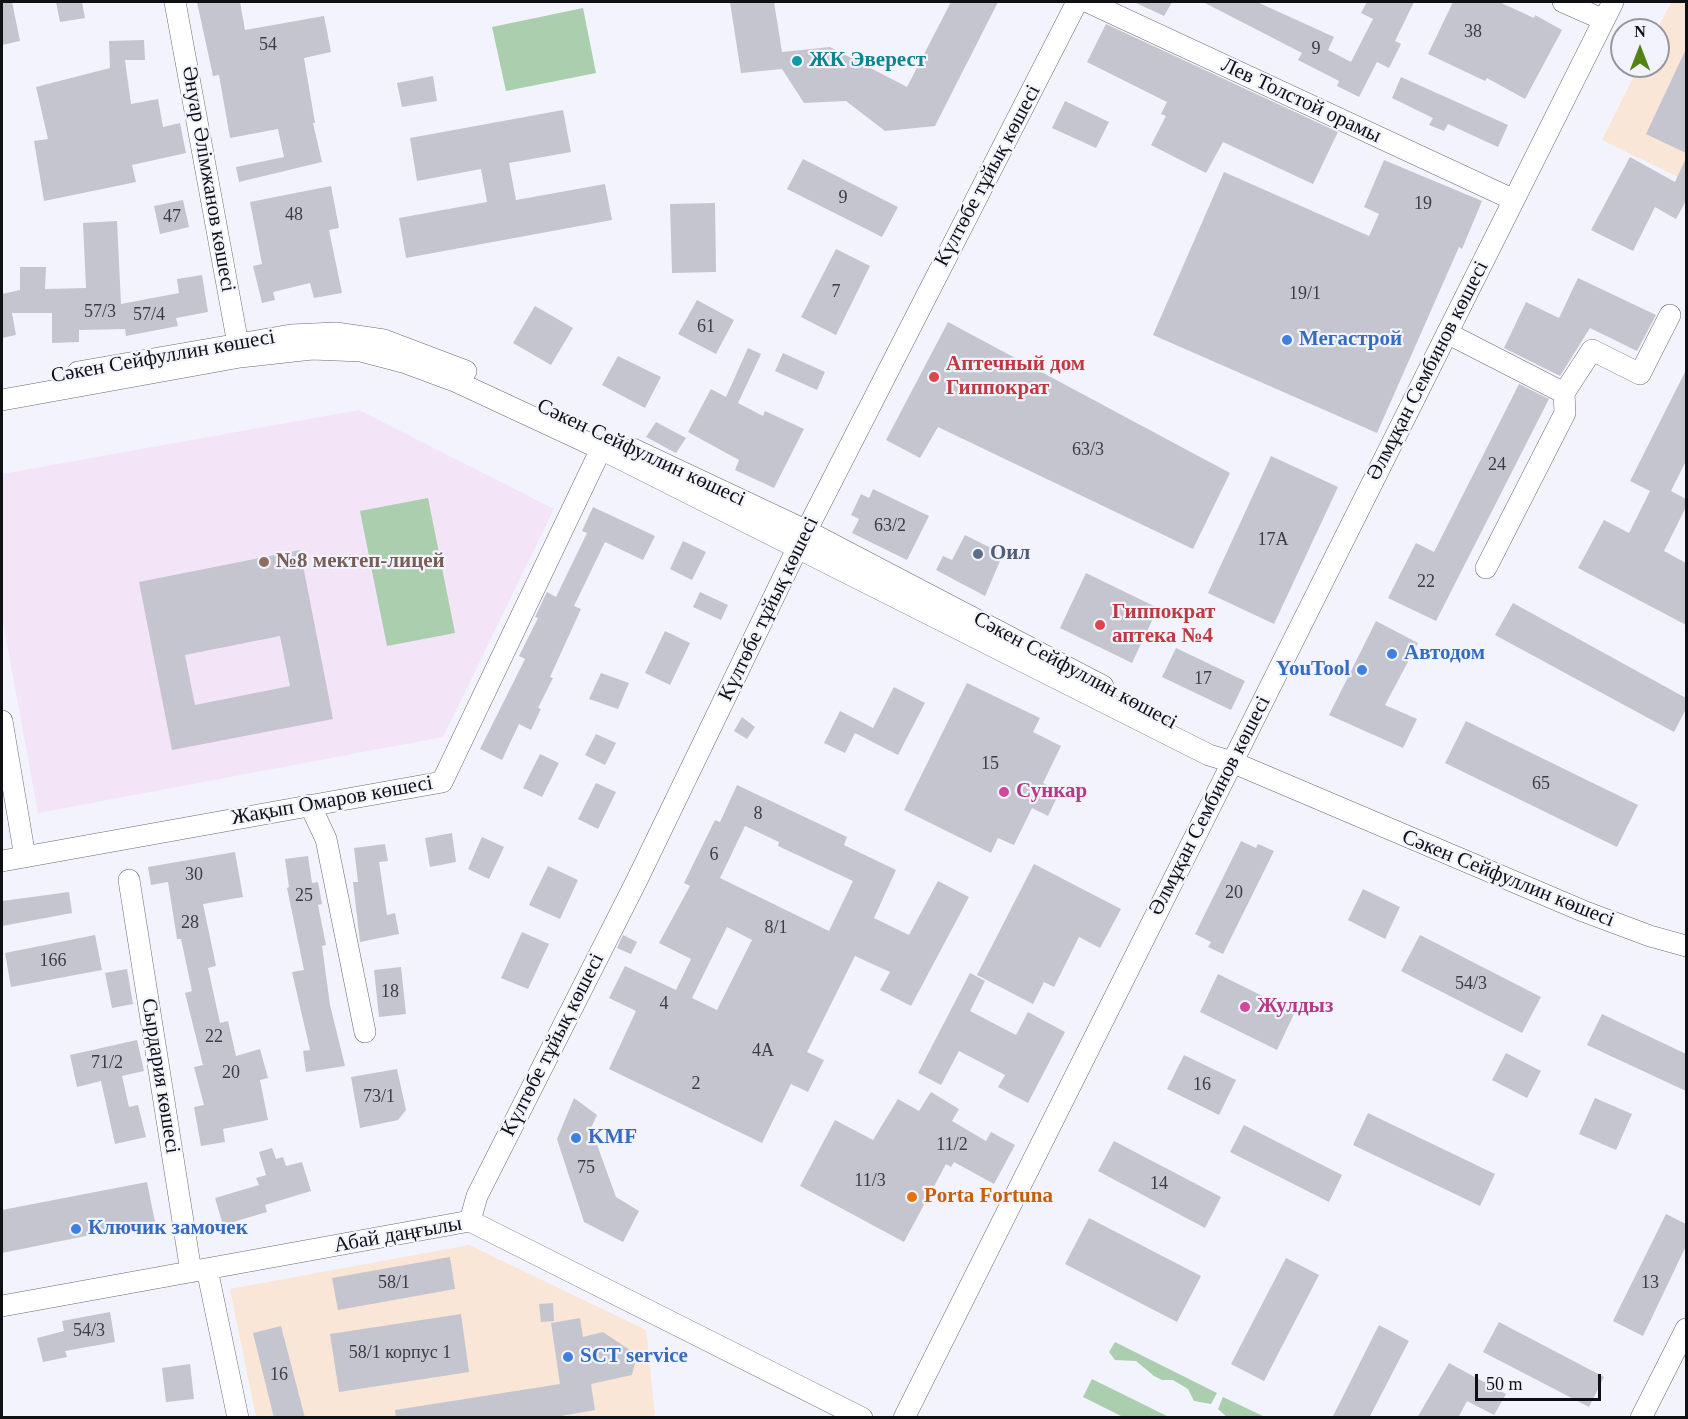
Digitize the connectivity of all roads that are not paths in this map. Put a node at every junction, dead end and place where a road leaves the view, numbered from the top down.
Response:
1 (175, 2) edge
2 (1077, 2) edge
3 (1088, 2) edge
4 (1563, 2) edge
5 (1608, 11) edge
6 (1514, 200) junction
7 (1670, 315) dead end
8 (1448, 333) junction
9 (239, 350) junction
10 (2, 386) edge
11 (1564, 393) junction
12 (2, 400) edge
13 (601, 449) junction
14 (803, 539) junction
15 (1486, 568) dead end
16 (2, 721) edge
17 (1232, 762) junction
18 (310, 805) junction
19 (25, 857) junction
20 (2, 861) edge
21 (129, 880) dead end
22 (1686, 946) edge
23 (365, 1032) dead end
24 (470, 1221) junction
25 (199, 1270) junction
26 (2, 1306) edge
27 (1686, 1329) edge
28 (238, 1418) edge
29 (862, 1418) edge
30 (904, 1418) edge
31 (1641, 1418) edge

1 - 9 street, Әнуар Әлімжанов көшесі
2 - 14 street, Күлтөбе тұйық көшесі
3 - 6 street, Лев Толстой орамы
4 - 5 street
5 - 6 street, Әлмұқан Сембинов көшесі
6 - 8 street, Әлмұқан Сембинов көшесі
7 - 11 street
8 - 11 street
8 - 17 street, Әлмұқан Сембинов көшесі
9 - 10 street, Сәкен Сейфуллин көшесі
9 - 12 street, Сәкен Сейфуллин көшесі
9 - 13 street, Сәкен Сейфуллин көшесі
9 - 14 street, Сәкен Сейфуллин көшесі
11 - 15 street
13 - 14 street, Сәкен Сейфуллин көшесі
13 - 18 street, Жақып Омаров көшесі
14 - 17 street, Сәкен Сейфуллин көшесі
14 - 24 street, Күлтөбе тұйық көшесі
16 - 19 street
17 - 22 street, Сәкен Сейфуллин көшесі
17 - 30 street, Әлмұқан Сембинов көшесі
18 - 19 street, Жақып Омаров көшесі
18 - 23 street
19 - 20 street, Жақып Омаров көшесі
21 - 25 street, Сырдария көшесі
24 - 25 street, Абай даңғылы
24 - 29 street, Абай даңғылы
25 - 26 street, Абай даңғылы
25 - 28 street, Сырдария көшесі
27 - 31 street

